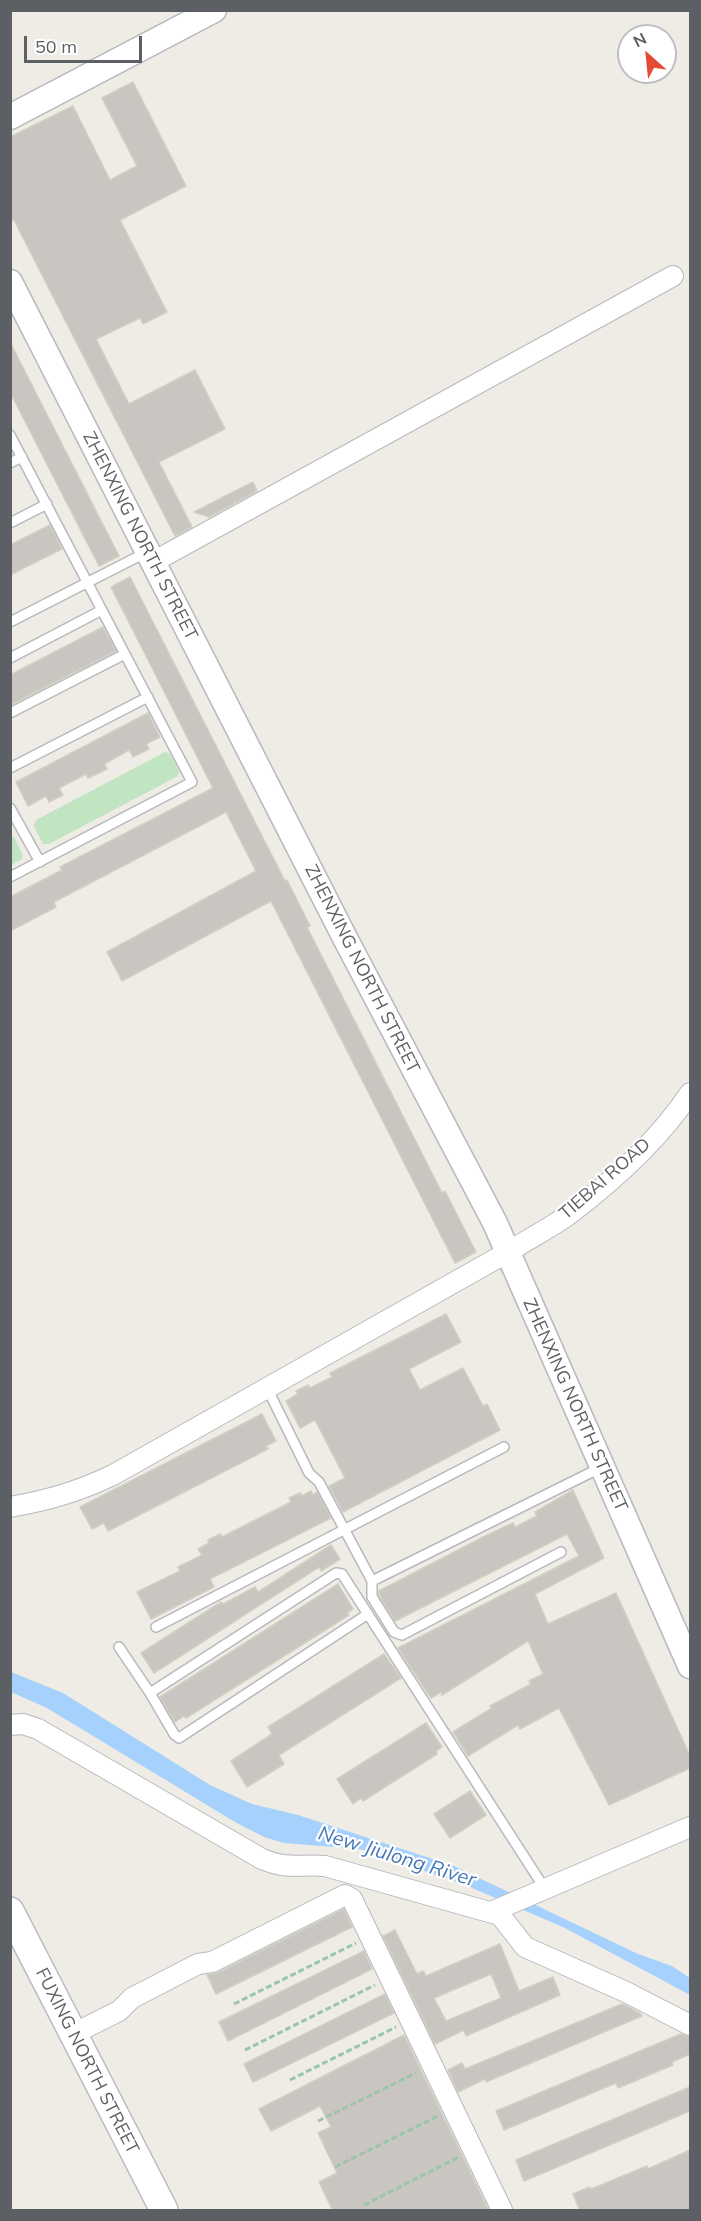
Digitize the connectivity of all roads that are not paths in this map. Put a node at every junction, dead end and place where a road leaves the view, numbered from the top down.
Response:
1 (214, 10) edge
2 (10, 117) edge
3 (673, 276) dead end
4 (10, 282) edge
5 (10, 435) edge
6 (22, 457) junction
7 (10, 463) edge
8 (46, 504) junction
9 (10, 523) edge
10 (151, 557) junction
11 (88, 583) junction
12 (102, 610) junction
13 (10, 622) edge
14 (125, 654) junction
15 (10, 658) edge
16 (148, 697) junction
17 (10, 713) edge
18 (10, 768) edge
19 (10, 808) edge
20 (40, 862) junction
21 (10, 877) edge
22 (690, 1093) edge
23 (508, 1252) junction
24 (267, 1388) junction
25 (504, 1447) dead end
26 (602, 1467) junction
27 (10, 1507) edge
28 (344, 1530) junction
29 (561, 1552) dead end
30 (372, 1581) junction
31 (368, 1614) junction
32 (156, 1627) dead end
33 (684, 1634) edge
34 (118, 1647) dead end
35 (690, 1666) edge
36 (150, 1693) junction
37 (10, 1725) edge
38 (690, 1827) edge
39 (540, 1891) junction
40 (496, 1910) junction
41 (10, 1911) edge
42 (10, 1952) edge
43 (690, 2025) edge
44 (73, 2034) junction
45 (144, 2211) edge
46 (164, 2211) edge
47 (502, 2211) edge

1 - 2 street
3 - 10 street
4 - 10 street, ZHENXING NORTH STREET
5 - 6 lane
6 - 7 lane
6 - 8 lane
8 - 9 lane
8 - 11 lane
10 - 11 lane
10 - 23 street, ZHENXING NORTH STREET
11 - 12 lane
11 - 13 lane
12 - 14 lane
12 - 15 lane
14 - 16 lane
14 - 17 lane
16 - 18 lane
16 - 20 lane
19 - 20 lane
20 - 21 lane
22 - 23 street, TIEBAI ROAD
23 - 24 street, TIEBAI ROAD
23 - 26 street, ZHENXING NORTH STREET
24 - 27 street, TIEBAI ROAD
24 - 28 lane
25 - 28 lane
26 - 30 lane
26 - 33 street, ZHENXING NORTH STREET
28 - 30 lane
28 - 32 lane
29 - 30 lane
31 - 36 lane
31 - 36 lane
31 - 39 lane
33 - 35 street, ZHENXING NORTH STREET
34 - 36 lane
37 - 40 street
38 - 39 street
39 - 40 street
40 - 43 street
41 - 44 main road, FUXING NORTH STREET
42 - 45 main road, FUXING NORTH STREET
44 - 46 main road, FUXING NORTH STREET
44 - 47 street

